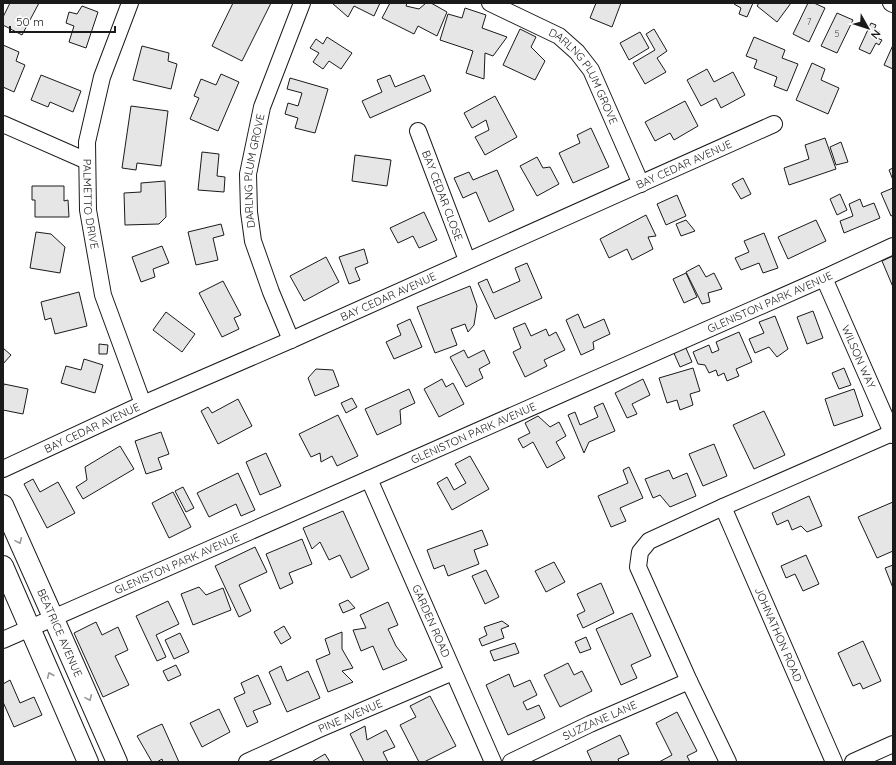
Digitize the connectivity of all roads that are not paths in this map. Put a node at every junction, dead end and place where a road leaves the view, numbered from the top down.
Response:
1 (130, 3) edge
2 (302, 3) edge
3 (490, 3) edge
4 (3, 124) edge
5 (774, 124) dead end
6 (418, 131) dead end
7 (87, 161) junction
8 (641, 184) junction
9 (893, 246) edge
10 (467, 260) junction
11 (824, 278) junction
12 (291, 340) junction
13 (142, 404) junction
14 (893, 434) edge
15 (3, 469) edge
16 (369, 479) junction
17 (3, 505) edge
18 (723, 507) junction
19 (3, 566) edge
20 (54, 617) junction
21 (30, 628) junction
22 (3, 640) edge
23 (453, 672) junction
24 (688, 681) junction
25 (893, 744) edge
26 (88, 762) edge
27 (117, 762) edge
28 (247, 762) edge
29 (493, 762) edge
30 (511, 762) edge
31 (728, 762) edge
32 (834, 762) edge
33 (853, 762) edge

1 - 7 street, PALMETTO DRIVE
2 - 12 street, DARLNG PLUM GROVE
3 - 8 street, DARLNG PLUM GROVE
4 - 7 street
5 - 8 street, BAY CEDAR AVENUE
6 - 10 street, BAY CEDAR CLOSE
7 - 13 street, PALMETTO DRIVE
8 - 10 street, BAY CEDAR AVENUE
9 - 11 street, GLENISTON PARK AVENUE
10 - 12 street, BAY CEDAR AVENUE
11 - 14 street, WILSON WAY
11 - 16 street, GLENISTON PARK AVENUE
12 - 13 street, BAY CEDAR AVENUE
13 - 15 street, BAY CEDAR AVENUE
14 - 18 street
16 - 20 street, GLENISTON PARK AVENUE
16 - 23 street, GARDEN ROAD
17 -> 20 main road, BEATRICE AVENUE
18 - 24 street
18 - 32 street, JOHNATHON ROAD
19 - 21 main road
20 - 21 street, GLENISTON PARK AVENUE
20 -> 27 main road, BEATRICE AVENUE
21 - 22 street
26 -> 21 main road
23 - 28 street, PINE AVENUE
23 - 29 street, GARDEN ROAD
24 - 30 street, SUZZANE LANE
24 - 31 street
25 - 33 street

